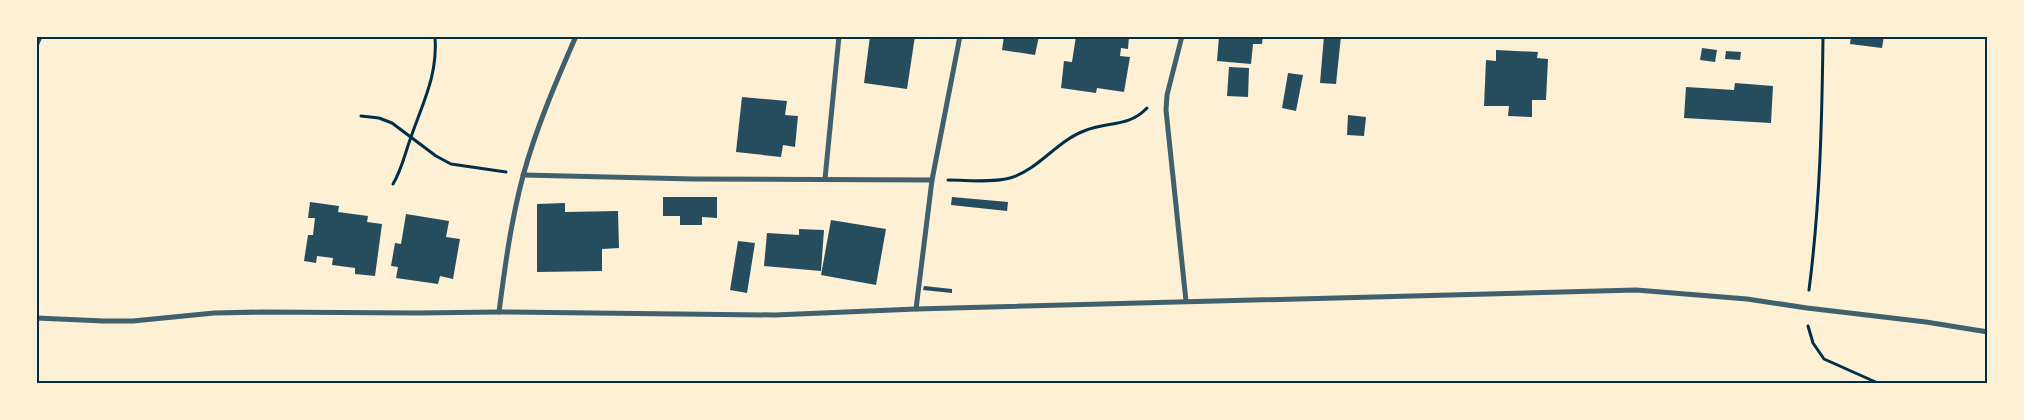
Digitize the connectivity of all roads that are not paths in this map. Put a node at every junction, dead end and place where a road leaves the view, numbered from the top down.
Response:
1 (576, 36) edge
2 (839, 36) edge
3 (960, 36) edge
4 (1182, 36) edge
5 (524, 175) junction
6 (825, 179) junction
7 (932, 180) junction
8 (1186, 301) junction
9 (916, 308) junction
10 (499, 312) junction
11 (36, 318) edge
12 (1988, 332) edge

1 - 5 street
2 - 6 street
3 - 7 street
4 - 8 street
5 - 6 street
5 - 10 street
6 - 7 street
7 - 9 street
8 - 9 street
8 - 12 street
9 - 10 street
10 - 11 street

